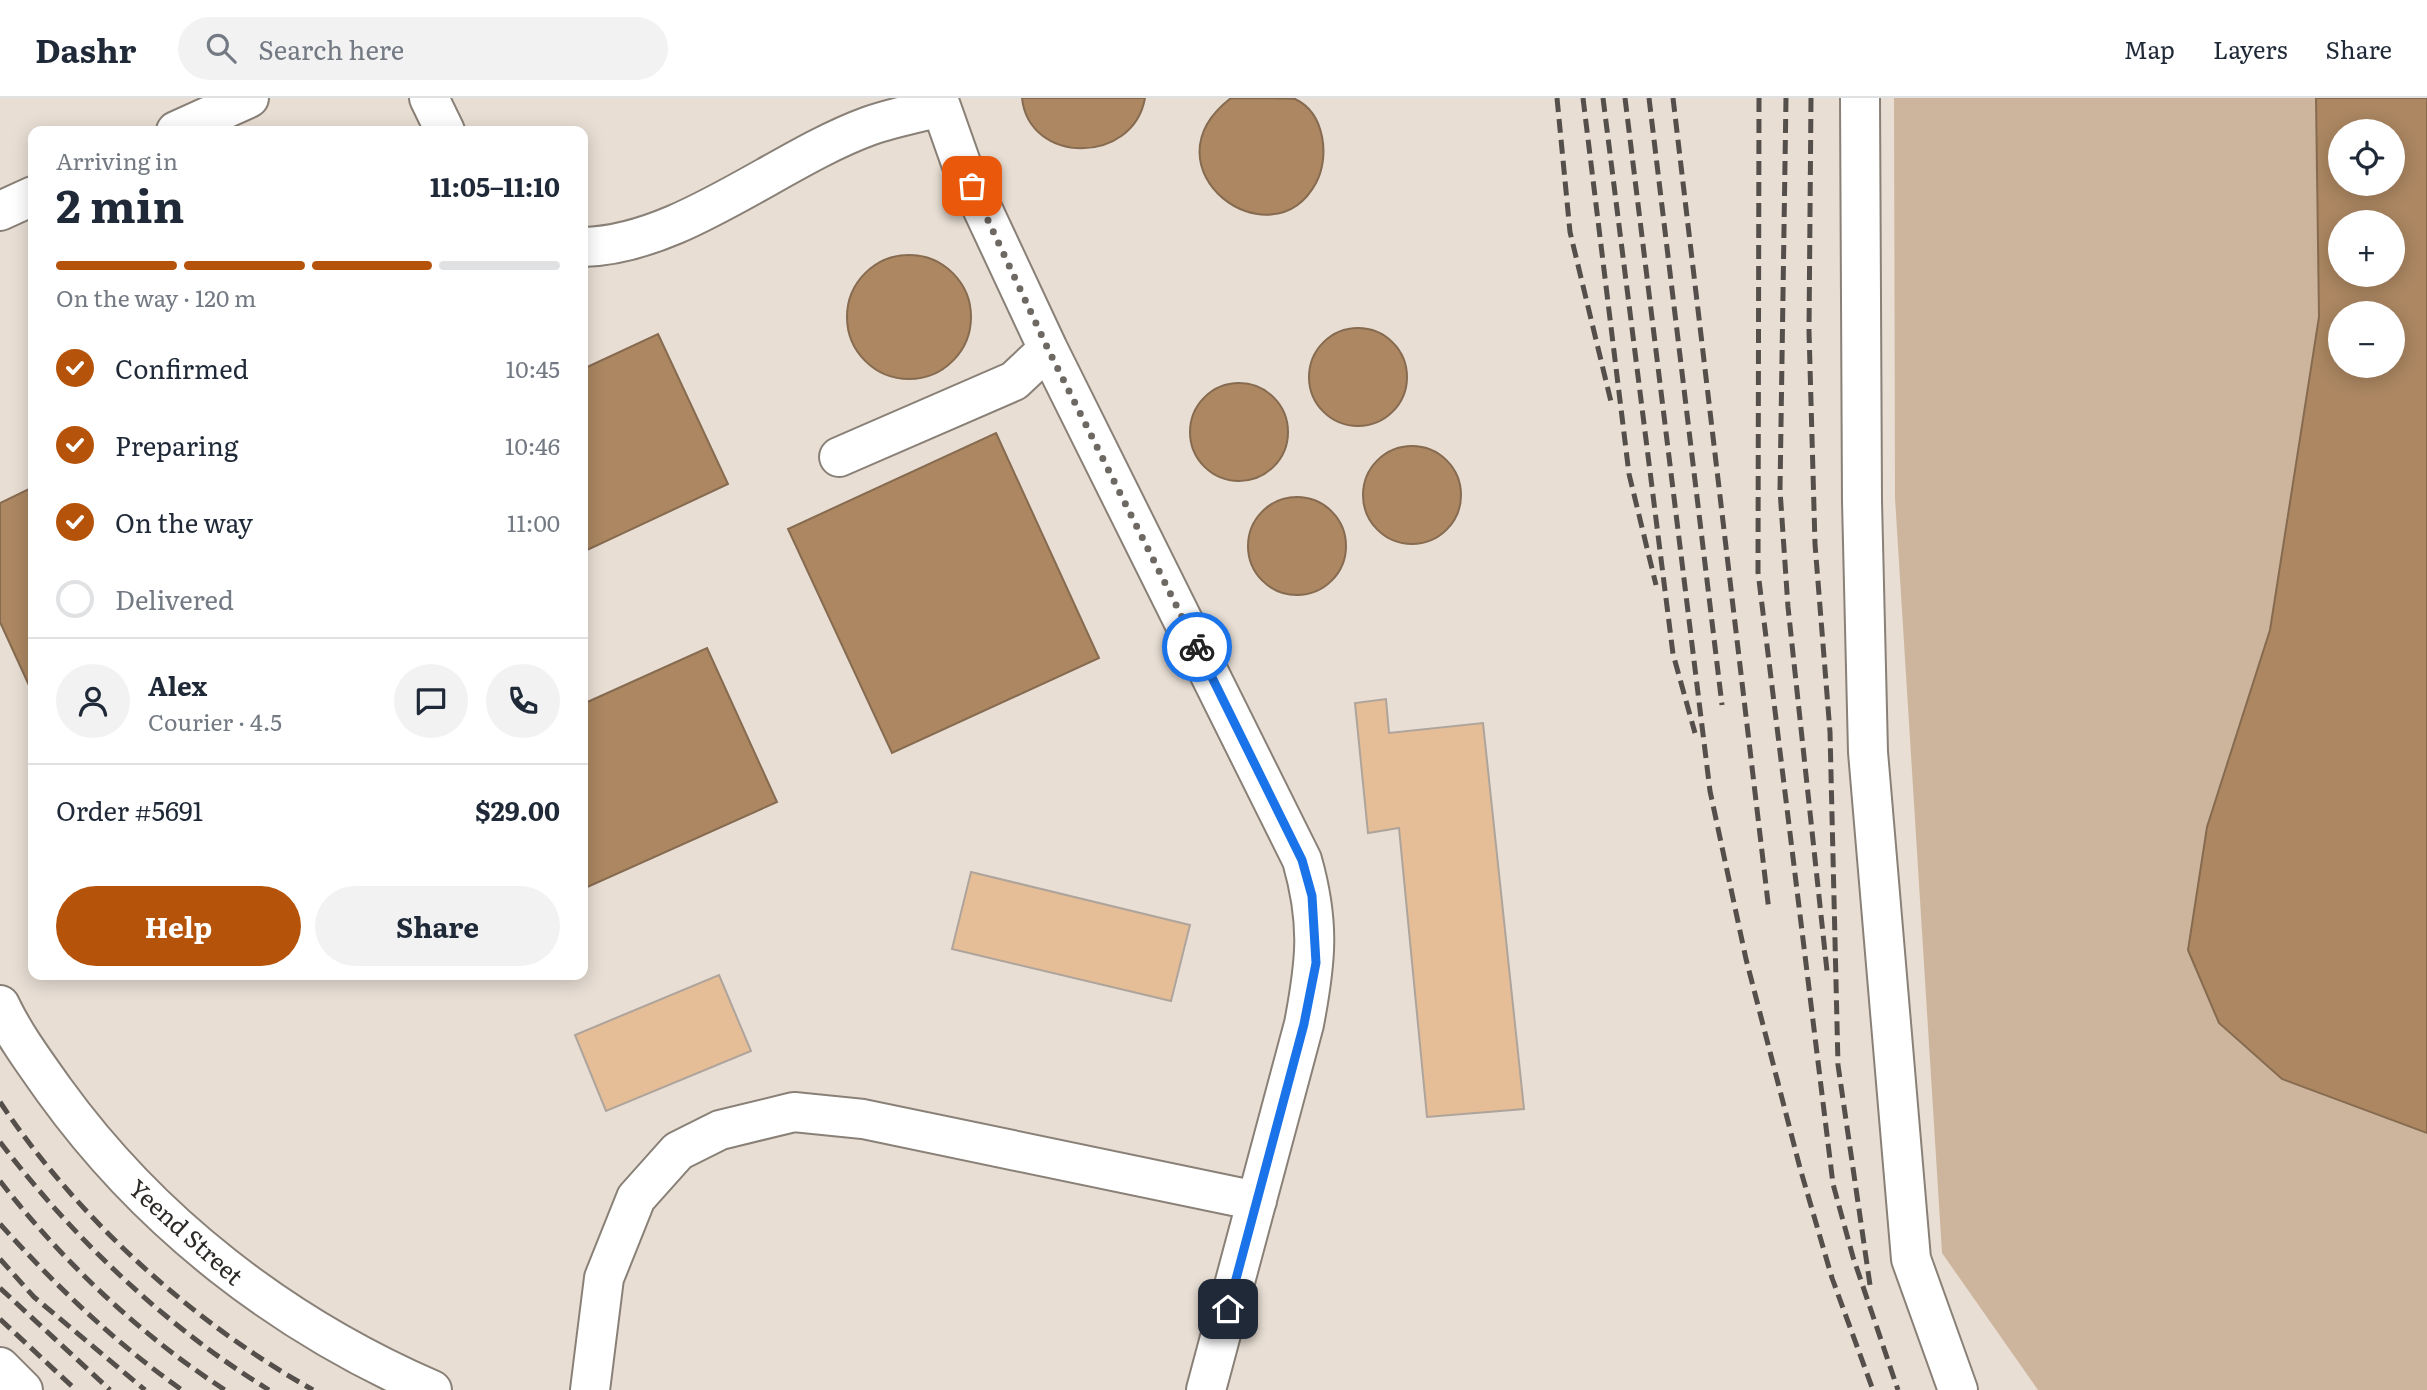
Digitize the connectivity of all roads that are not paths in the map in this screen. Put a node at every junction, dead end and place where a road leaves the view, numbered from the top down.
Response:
1 (249, 98) edge
2 (429, 98) edge
3 (1860, 98) edge
4 (940, 102) edge
5 (187, 126) edge
6 (443, 126) edge
7 (28, 198) edge
8 (0, 211) edge
9 (588, 247) edge
10 (1048, 349) junction
11 (839, 457) dead end
12 (0, 1005) edge
13 (1257, 1201) junction
14 (0, 1367) edge
15 (23, 1390) edge
16 (432, 1390) edge
17 (590, 1390) edge
18 (1206, 1390) edge
19 (1958, 1390) edge

1 - 5 street
2 - 6 street
3 - 19 street
4 - 9 street
4 - 10 street
7 - 8 street
10 - 11 street
10 - 13 street
12 - 16 street, Yeend Street
13 - 17 street
13 - 18 street
14 - 15 street

